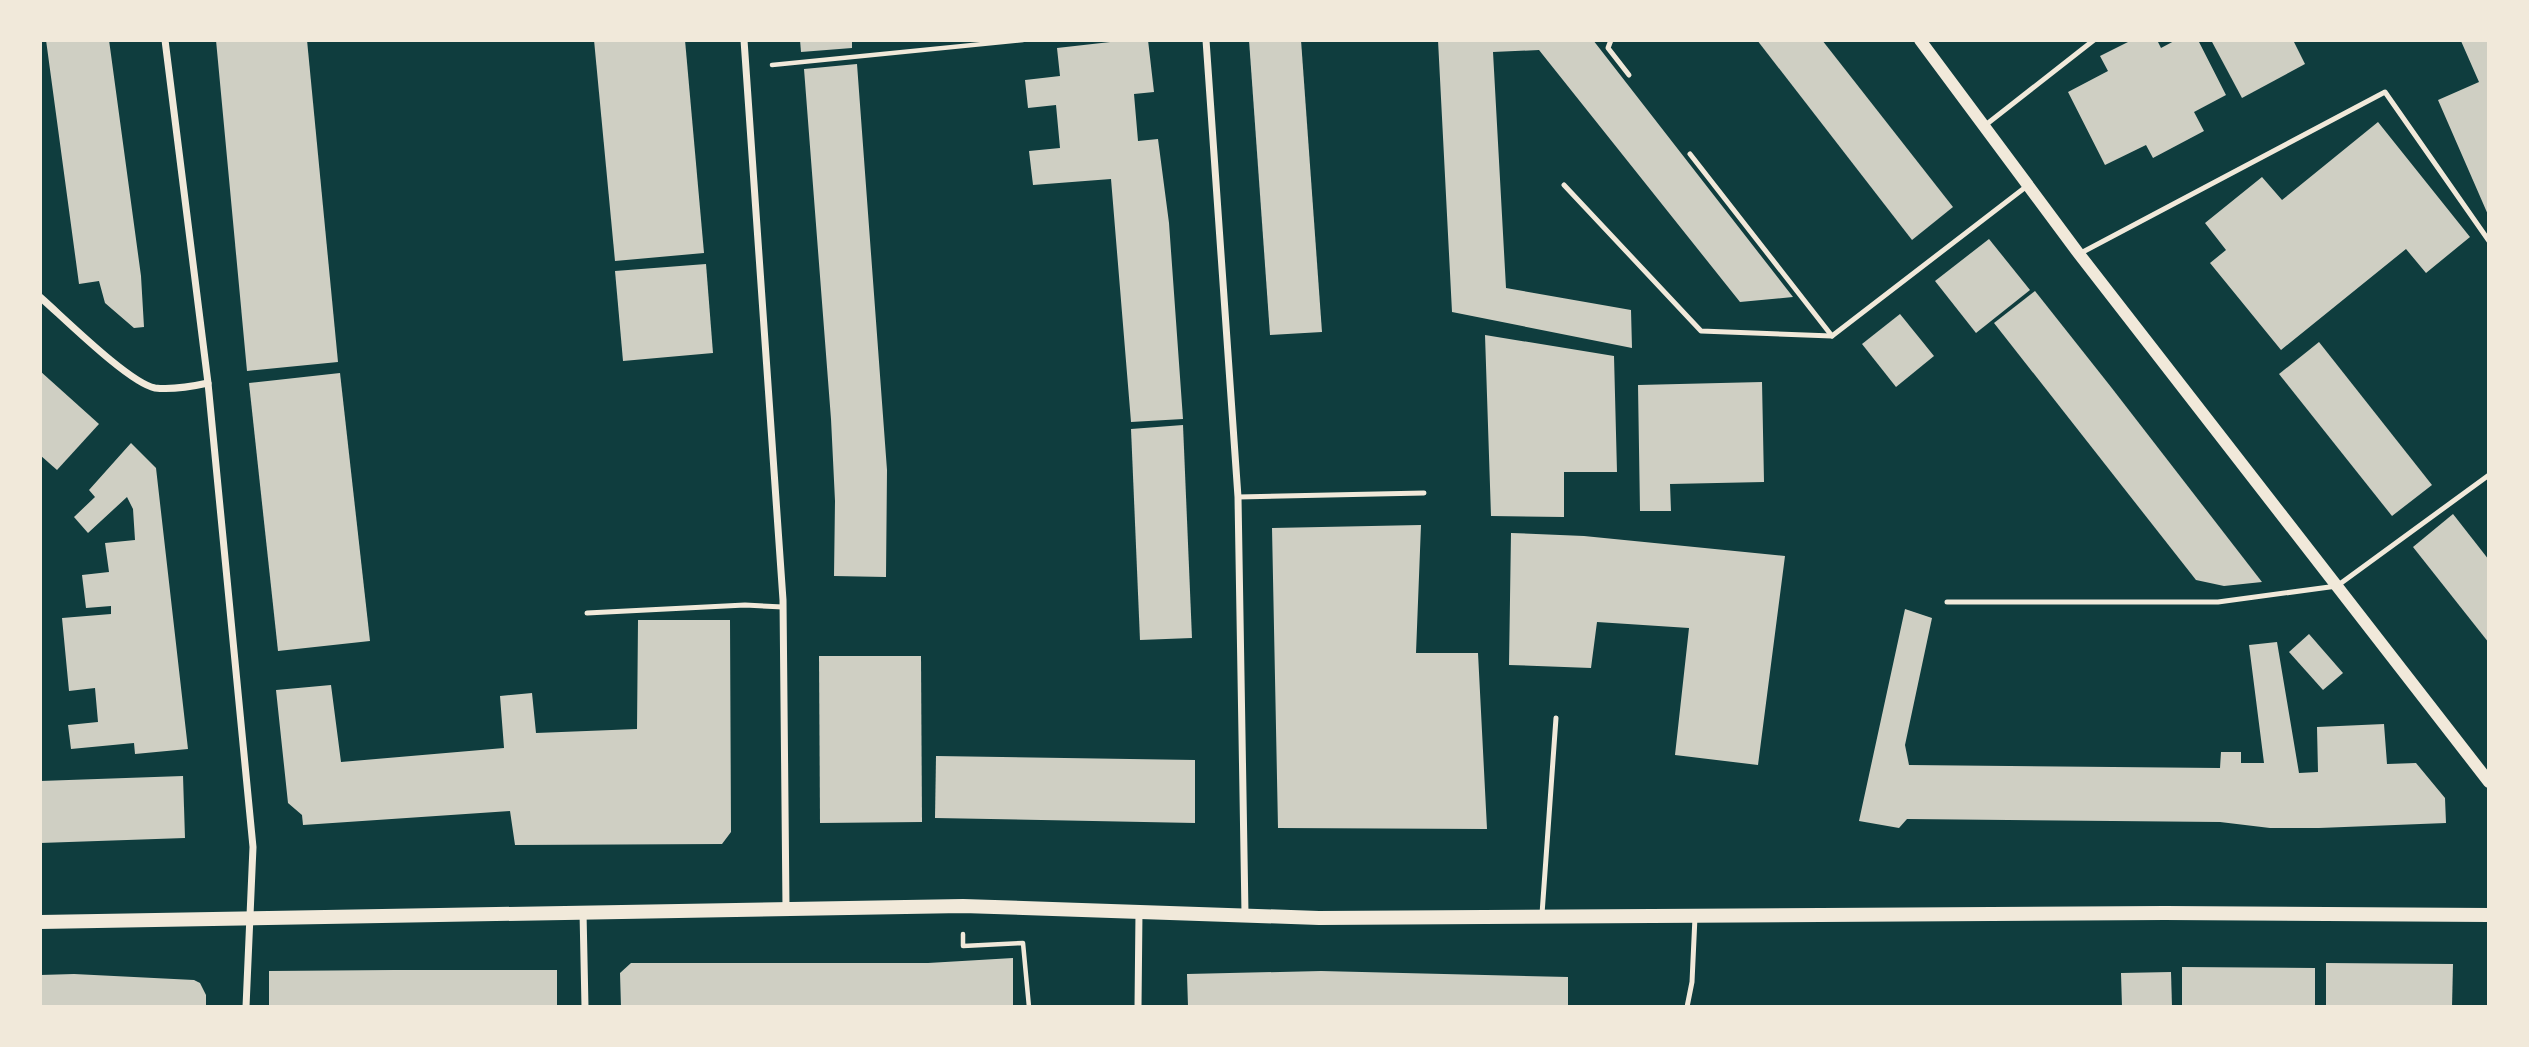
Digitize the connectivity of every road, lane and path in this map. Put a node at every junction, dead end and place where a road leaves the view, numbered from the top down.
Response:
1 (165, 40) edge
2 (744, 40) edge
3 (1023, 40) edge
4 (1206, 40) edge
5 (1611, 40) edge
6 (1920, 40) edge
7 (2094, 40) edge
8 (746, 67) junction
9 (1629, 75) dead end
10 (1983, 127) junction
11 (1690, 154) dead end
12 (1564, 185) dead end
13 (2027, 186) junction
14 (2489, 241) edge
15 (2079, 254) junction
16 (40, 297) edge
17 (1832, 336) junction
18 (208, 383) junction
19 (2489, 475) edge
20 (1424, 493) dead end
21 (1238, 497) junction
22 (2337, 586) junction
23 (1947, 602) dead end
24 (783, 607) junction
25 (587, 613) dead end
26 (1556, 718) dead end
27 (2489, 782) edge
28 (963, 905) junction
29 (786, 907) junction
30 (583, 911) junction
31 (1139, 912) junction
32 (1245, 913) junction
33 (2489, 915) edge
34 (252, 917) junction
35 (1542, 917) junction
36 (1695, 917) junction
37 (40, 922) edge
38 (246, 1007) edge
39 (585, 1007) edge
40 (1029, 1007) edge
41 (1138, 1007) edge
42 (1687, 1007) edge

1 - 18 street
2 - 8 street
3 - 8 path
4 - 21 street
5 - 9 lane
6 - 10 street
7 - 10 lane
8 - 24 street
10 - 13 street
11 - 17 lane
12 - 17 lane
13 - 15 street
13 - 17 lane
14 - 15 lane
15 - 22 street
16 - 18 street
18 - 34 street
19 - 22 lane
20 - 21 lane
21 - 32 street
22 - 23 lane
22 - 27 street
24 - 25 lane
24 - 29 street
26 - 35 lane
28 - 29 main road
28 - 31 main road
28 - 40 path
29 - 30 main road
30 - 34 main road
30 - 39 street
31 - 32 main road
31 - 41 street
32 - 35 main road
33 - 36 main road
34 - 37 main road
34 - 38 street
35 - 36 main road
36 - 42 lane

